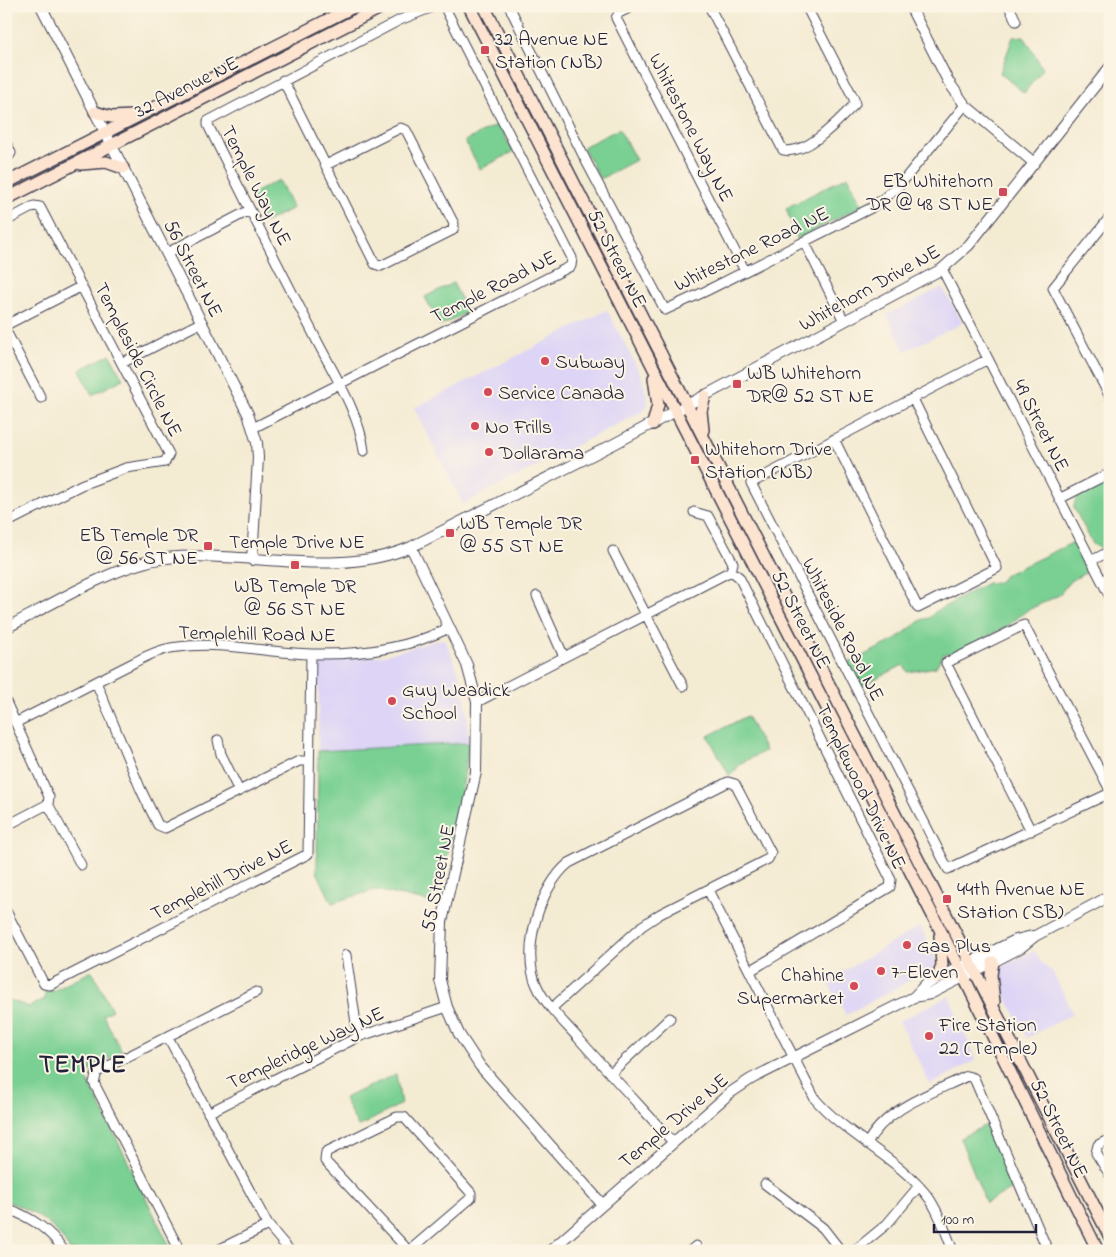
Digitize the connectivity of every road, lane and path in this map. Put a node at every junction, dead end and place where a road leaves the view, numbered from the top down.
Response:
1 (41, 6) edge
2 (356, 6) edge
3 (384, 6) edge
4 (435, 6) edge
5 (444, 6) edge
6 (469, 6) edge
7 (509, 6) edge
8 (632, 6) edge
9 (709, 6) edge
10 (806, 6) edge
11 (910, 6) edge
12 (1008, 6) edge
13 (485, 7) edge
14 (1016, 22) dead end
15 (1110, 67) edge
16 (283, 80) junction
17 (966, 105) junction
18 (95, 112) junction
19 (142, 114) junction
20 (106, 133) junction
21 (6, 144) edge
22 (112, 145) junction
23 (6, 160) edge
24 (1033, 162) junction
25 (75, 164) junction
26 (326, 165) junction
27 (124, 168) junction
28 (6, 183) edge
29 (6, 199) edge
30 (250, 210) junction
31 (1109, 219) edge
32 (6, 221) edge
33 (804, 241) junction
34 (166, 253) junction
35 (942, 269) junction
36 (745, 271) junction
37 (82, 286) junction
38 (844, 321) junction
39 (202, 322) junction
40 (6, 325) edge
41 (6, 331) edge
42 (988, 359) junction
43 (122, 362) junction
44 (652, 367) junction
45 (339, 384) junction
46 (705, 396) junction
47 (1110, 397) edge
48 (41, 398) dead end
49 (912, 399) junction
50 (688, 405) junction
51 (675, 412) junction
52 (653, 424) junction
53 (253, 428) junction
54 (704, 437) junction
55 (834, 439) junction
56 (364, 451) dead end
57 (1110, 473) edge
58 (1059, 499) junction
59 (694, 512) dead end
60 (6, 523) edge
61 (411, 547) junction
62 (613, 551) dead end
63 (1110, 551) edge
64 (252, 560) junction
65 (1091, 561) junction
66 (731, 571) junction
67 (537, 596) dead end
68 (1110, 597) edge
69 (646, 615) junction
70 (6, 628) edge
71 (449, 628) junction
72 (311, 654) junction
73 (564, 657) junction
74 (96, 682) junction
75 (683, 686) dead end
76 (6, 702) edge
77 (477, 702) junction
78 (17, 722) junction
79 (218, 740) dead end
80 (310, 761) junction
81 (239, 791) junction
82 (1110, 791) edge
83 (48, 804) junction
84 (6, 826) edge
85 (1031, 831) junction
86 (81, 865) dead end
87 (708, 890) junction
88 (1110, 896) edge
89 (6, 911) edge
90 (939, 929) junction
91 (1035, 936) junction
92 (346, 955) dead end
93 (993, 962) junction
94 (972, 967) junction
95 (750, 971) junction
96 (961, 973) junction
97 (938, 978) junction
98 (256, 992) dead end
99 (914, 998) junction
100 (447, 1007) junction
101 (552, 1008) junction
102 (996, 1011) junction
103 (670, 1018) dead end
104 (358, 1036) junction
105 (168, 1037) junction
106 (794, 1058) junction
107 (610, 1074) junction
108 (208, 1113) junction
109 (1110, 1139) edge
110 (672, 1142) junction
111 (867, 1144) junction
112 (1110, 1175) edge
113 (765, 1184) dead end
114 (919, 1186) junction
115 (602, 1204) junction
116 (6, 1208) edge
117 (268, 1225) junction
118 (1110, 1237) edge
119 (64, 1251) edge
120 (180, 1251) edge
121 (216, 1251) edge
122 (290, 1251) edge
123 (409, 1251) edge
124 (550, 1251) edge
125 (841, 1251) edge
126 (854, 1251) edge
127 (954, 1251) edge
128 (1048, 1251) edge
129 (1098, 1251) edge

1 - 18 street, 56 Street NE
2 - 19 main road, 32 Avenue NE
3 - 22 main road, 32 Avenue NE
4 - 16 street, Temple Way NE
5 - 45 street, Temple Road NE
6 - 44 main road, 52 Street NE
7 - 36 street, Whitestone Road NE
8 - 36 street, Whitestone Way NE
9 - 10 street
11 - 17 street
12 - 14 street
13 - 50 main road, 52 Street NE
15 - 24 street, Whitehorn Drive NE
16 - 26 street
16 - 30 street, Temple Way NE
17 - 24 street
17 - 33 street, Whitestone Road NE
18 - 19 main road
18 - 20 street, 56 Street NE
19 - 20 main road, 32 Avenue NE
20 - 22 street, 56 Street NE
20 - 28 main road, 32 Avenue NE
21 - 23 street
22 - 25 main road, 32 Avenue NE
22 - 27 street, 56 Street NE
24 - 35 street, Whitehorn Drive NE
25 - 27 main road
25 - 29 main road, 32 Avenue NE
26 - 26 street
27 - 34 street, 56 Street NE
30 - 34 street
30 - 45 street, Temple Way NE
31 - 47 street
32 - 37 street, Templeside Circle NE
33 - 36 street, Whitestone Road NE
33 - 38 street
34 - 39 street, 56 Street NE
35 - 38 street, Whitehorn Drive NE
35 - 42 street, 49 Street NE
37 - 40 street
37 - 43 street, Templeside Circle NE
38 - 46 street, Whitehorn Drive NE
39 - 43 street
39 - 53 street, 56 Street NE
41 - 48 street
42 - 49 street, Whiteside Road NE
42 - 58 street, 49 Street NE
43 - 60 street, Templeside Circle NE
44 - 51 main road, 52 Street NE
44 - 52 main road
45 - 53 street, Temple Road NE
45 - 56 street, Temple Way NE
46 - 50 street, Whitehorn Drive NE
46 - 54 main road
49 - 55 street, Whiteside Road NE
49 - 55 street
50 - 51 street, Temple Drive NE
50 - 54 main road, 52 Street NE
51 - 52 street, Temple Drive NE
51 - 90 main road, 52 Street NE
52 - 61 street, Temple Drive NE
53 - 64 street, 56 Street NE
54 - 94 main road, 52 Street NE
55 - 85 street, Whiteside Road NE
57 - 58 street
58 - 65 street, 49 Street NE
59 - 66 street
61 - 64 street, Temple Drive NE
61 - 71 street, 55 Street NE
62 - 69 street
63 - 65 street
64 - 70 street, Temple Drive NE
65 - 68 street, 49 Street NE
66 - 69 street
66 - 95 street, Templewood Drive NE
67 - 73 street
69 - 73 street
69 - 75 street
71 - 72 street, Templehill Road NE
71 - 77 street, 55 Street NE
72 - 74 street, Templehill Road NE
72 - 80 street, Templehill Drive NE
73 - 77 street
74 - 78 street, Templehill Road NE
74 - 81 street
76 - 78 street
77 - 100 street, 55 Street NE
78 - 83 street
79 - 81 street
80 - 81 street
80 - 89 street, Templehill Drive NE
82 - 85 street, Whiteside Road NE
82 - 85 street
83 - 84 street
83 - 86 street
87 - 95 street
87 - 101 street
87 - 101 street
88 - 91 street
90 - 96 main road, 52 Street NE
90 - 97 main road
91 - 93 street
91 - 94 street
92 - 104 street
93 - 94 street
93 - 102 main road
94 - 96 street, Temple Drive NE
94 - 102 main road, 52 Street NE
95 - 106 street
96 - 97 street, Temple Drive NE
96 - 99 street, Temple Drive NE
96 - 129 main road, 52 Street NE
97 - 99 street, Temple Drive NE
98 - 105 street
99 - 106 street, Temple Drive NE
100 - 104 street, Templeridge Way NE
100 - 115 street, 55 Street NE
101 - 107 street
102 - 118 main road, 52 Street NE
103 - 107 street
104 - 108 street, Templeridge Way NE
105 - 108 street
105 - 120 street
106 - 110 street, Temple Drive NE
106 - 111 street
107 - 110 street
108 - 117 street
109 - 112 street
110 - 115 street, Temple Drive NE
111 - 114 street
111 - 128 street
113 - 125 street
114 - 126 street
114 - 127 street
115 - 124 street, Temple Drive NE
116 - 119 street
117 - 121 street
117 - 122 street
123 - 123 street

